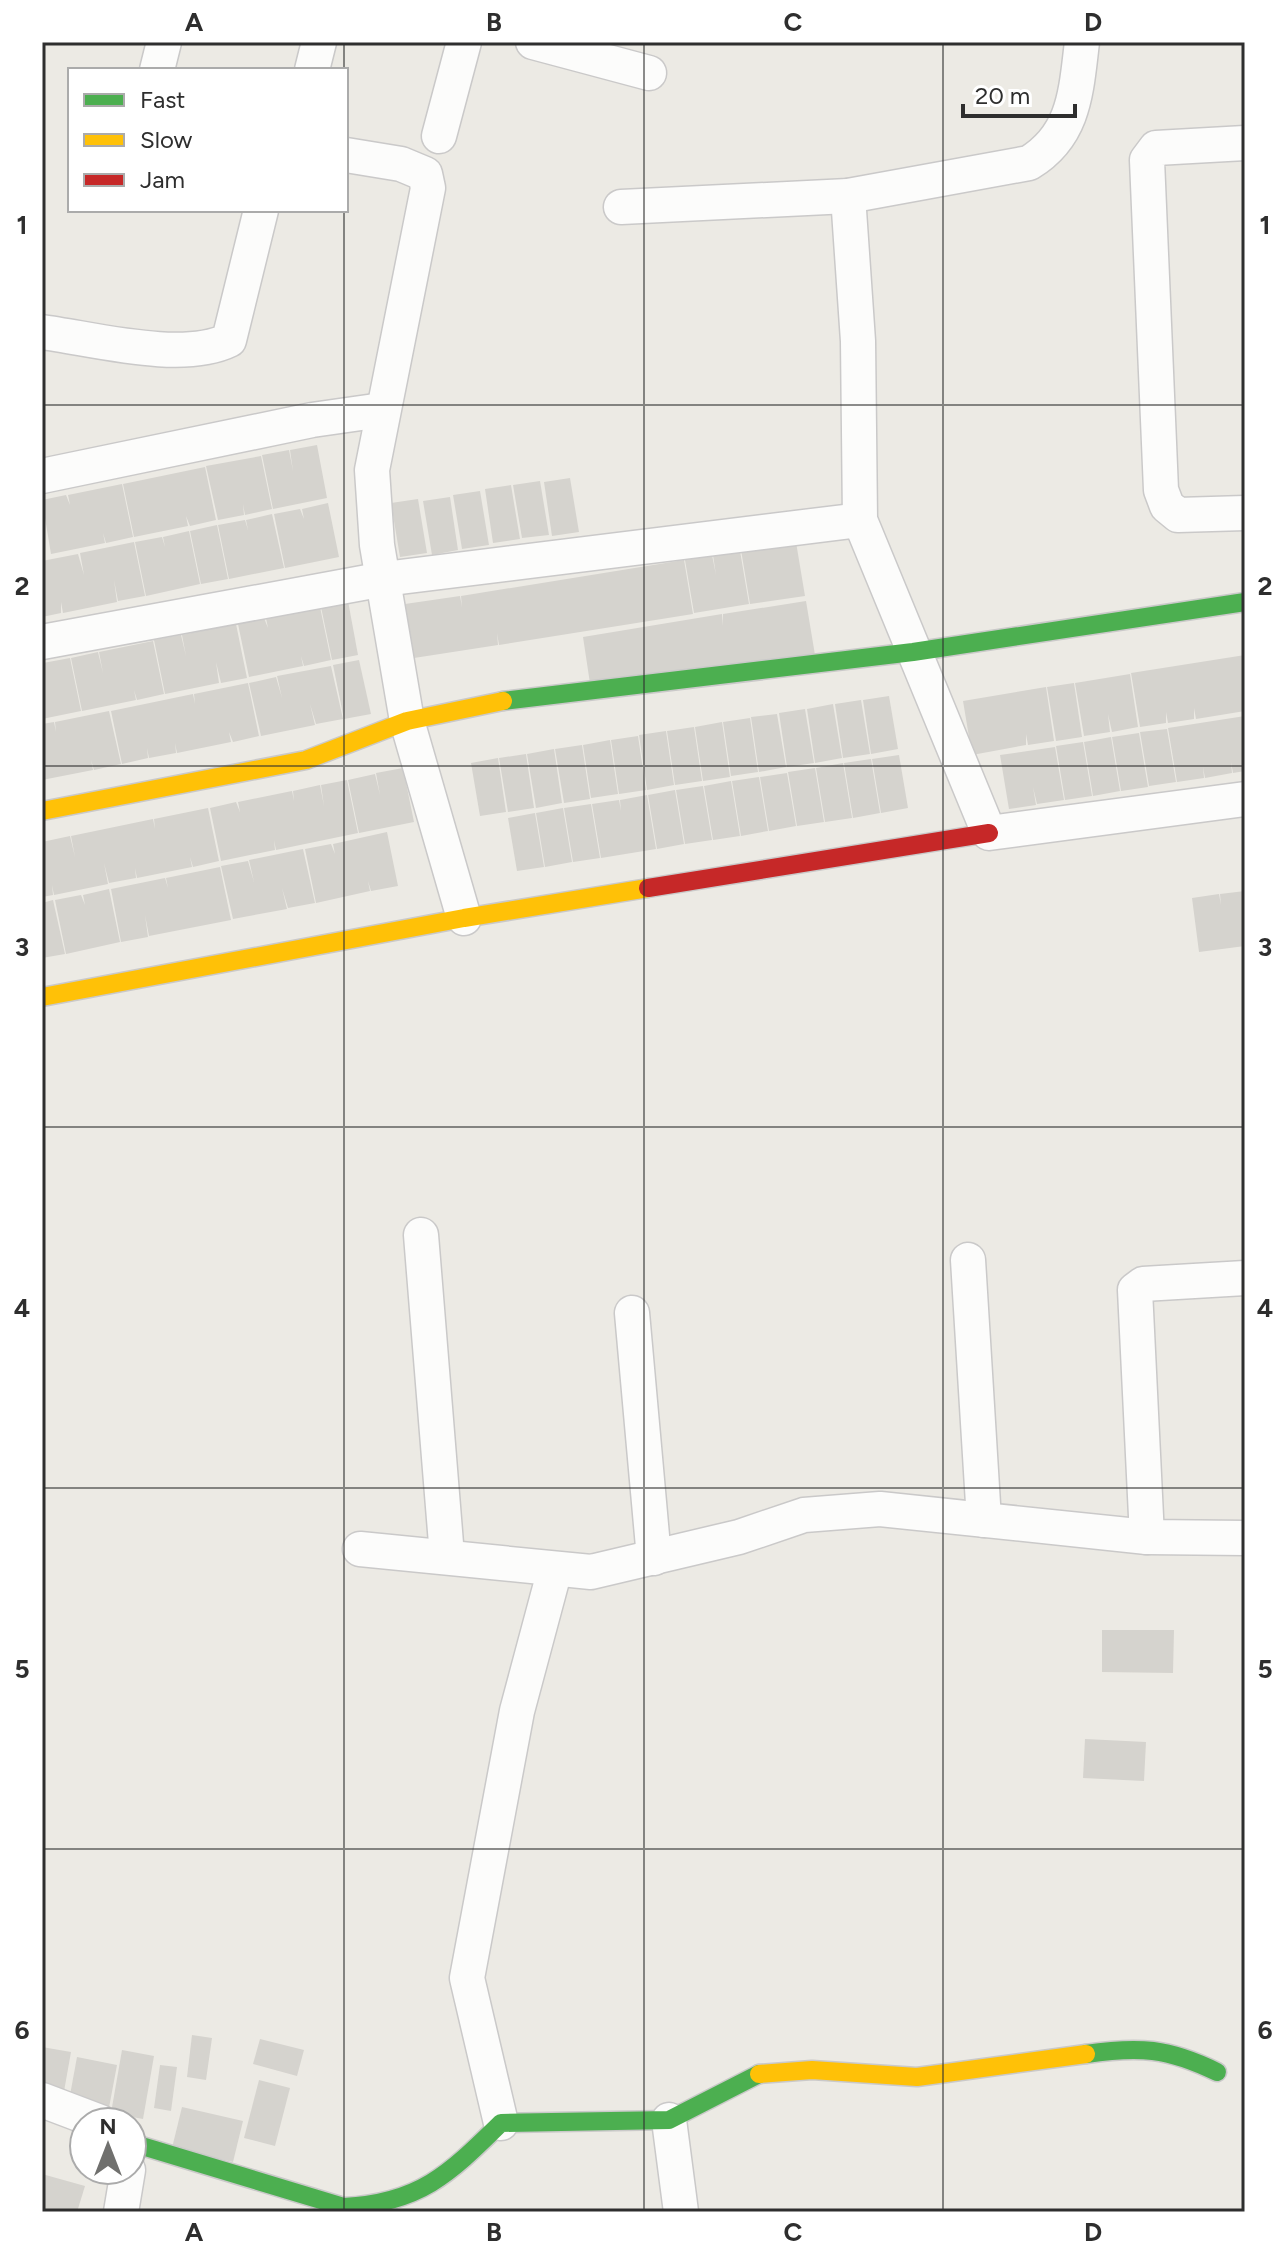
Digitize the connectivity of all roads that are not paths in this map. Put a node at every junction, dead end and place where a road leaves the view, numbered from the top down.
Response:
1 (164, 42) edge
2 (319, 42) edge
3 (464, 42) edge
4 (533, 42) edge
5 (1082, 42) edge
6 (158, 68) edge
7 (312, 68) edge
8 (649, 73) dead end
9 (439, 136) dead end
10 (1245, 143) edge
11 (348, 155) edge
12 (848, 196) junction
13 (621, 207) dead end
14 (261, 212) edge
15 (42, 332) edge
16 (382, 410) junction
17 (42, 476) edge
18 (1245, 513) edge
19 (860, 520) junction
20 (384, 579) junction
21 (1245, 602) edge
22 (42, 642) edge
23 (913, 652) junction
24 (407, 721) junction
25 (1245, 799) edge
26 (42, 811) edge
27 (989, 833) junction
28 (464, 918) junction
29 (42, 997) edge
30 (421, 1235) dead end
31 (968, 1260) dead end
32 (1245, 1278) edge
33 (632, 1313) dead end
34 (984, 1520) junction
35 (1147, 1537) junction
36 (1245, 1538) edge
37 (360, 1549) dead end
38 (447, 1556) junction
39 (654, 1558) junction
40 (555, 1569) junction
41 (1217, 2072) dead end
42 (42, 2100) edge
43 (68, 2110) edge
44 (669, 2120) junction
45 (501, 2123) junction
46 (148, 2151) edge
47 (125, 2186) edge
48 (121, 2212) edge
49 (681, 2212) edge

1 - 6 street
2 - 7 street
3 - 9 street
4 - 8 street
5 - 12 street
10 - 18 street
11 - 16 street
12 - 13 street
12 - 19 street
14 - 15 street
16 - 17 street
16 - 20 street
19 - 20 street
19 - 23 street
20 - 22 street
20 - 24 street
21 - 23 street
23 - 24 street
23 - 27 street
24 - 26 street
24 - 28 street
25 - 27 street
27 - 28 street
28 - 29 street
30 - 38 street
31 - 34 street
32 - 35 street
33 - 39 street
34 - 35 street
34 - 39 street
35 - 36 street
37 - 38 street
38 - 40 street
39 - 40 street
40 - 45 street
41 - 44 street
42 - 43 street
44 - 45 street
44 - 49 street
45 - 46 street
47 - 48 street

